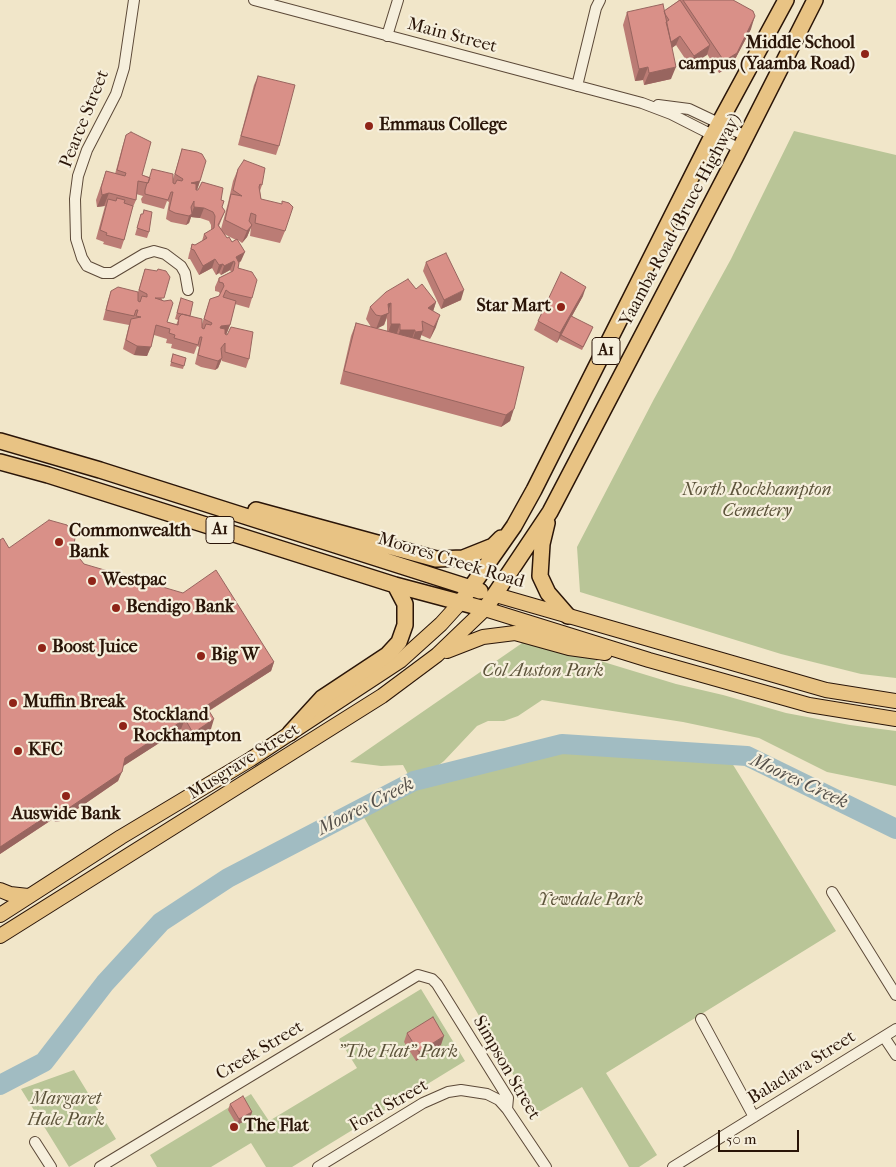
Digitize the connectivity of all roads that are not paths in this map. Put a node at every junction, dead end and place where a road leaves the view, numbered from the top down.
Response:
1 (134, 0) edge
2 (254, 0) edge
3 (398, 0) edge
4 (600, 0) edge
5 (786, 0) edge
6 (815, 0) edge
7 (387, 36) junction
8 (577, 86) junction
9 (642, 103) junction
10 (717, 129) junction
11 (743, 142) junction
12 (188, 290) dead end
13 (0, 441) edge
14 (0, 462) edge
15 (131, 480) junction
16 (550, 512) junction
17 (514, 526) junction
18 (395, 585) junction
19 (471, 589) junction
20 (496, 595) junction
21 (460, 603) junction
22 (484, 609) junction
23 (568, 616) junction
24 (438, 655) junction
25 (649, 660) junction
26 (896, 701) edge
27 (896, 719) edge
28 (290, 733) junction
29 (0, 890) edge
30 (832, 892) dead end
31 (28, 896) junction
32 (0, 913) edge
33 (5, 933) edge
34 (437, 984) joint
35 (896, 995) edge
36 (701, 1019) dead end
37 (896, 1029) edge
38 (884, 1036) junction
39 (896, 1055) edge
40 (507, 1108) junction
41 (754, 1117) junction
42 (35, 1142) dead end
43 (51, 1167) edge
44 (100, 1167) edge
45 (318, 1167) edge
46 (546, 1167) edge
47 (673, 1167) edge

1 - 12 street, Pearce Street
2 - 7 street, Main Street
3 - 7 street
4 - 8 street
5 - 10 highway, Yaamba Road (Bruce Highway) / A1
6 - 11 highway, Yaamba Road (Bruce Highway) / A1
7 - 8 street, Main Street
8 - 9 street, Main Street
9 - 10 street
9 - 10 street
10 - 11 street
10 - 11 street
10 - 17 highway, Yaamba Road (Bruce Highway) / A1
11 - 16 highway, Yaamba Road (Bruce Highway) / A1
13 - 15 highway, Moores Creek Road / A1
14 - 18 highway, Moores Creek Road / A1
15 - 17 highway, A1
15 - 19 highway, Moores Creek Road / A1
16 - 20 highway, Yaamba Road (Bruce Highway) / A1
16 - 23 highway
17 - 19 highway, Yaamba Road (Bruce Highway) / A1
18 - 21 highway, Moores Creek Road / A1
18 - 28 highway
19 - 20 highway, Moores Creek Road / A1
19 - 21 highway, Yaamba Road (Bruce Highway) / A1
20 - 22 highway, Yaamba Road (Bruce Highway) / A1
20 - 23 main road, Moores Creek Road
21 - 22 highway, Moores Creek Road / A1
21 - 28 main road, Musgrave Street
22 - 24 main road, Musgrave Street
22 - 25 main road, Moores Creek Road
23 - 26 main road, Moores Creek Road
24 - 25 main road
24 - 33 main road, Musgrave Street
25 - 27 main road, Moores Creek Road
28 - 31 main road, Musgrave Street
29 - 31 main road
30 - 35 street
31 - 32 main road, Musgrave Street
32 - 33 main road, Musgrave Street
34 - 40 street, Simpson Street
34 - 44 street, Creek Street
36 - 41 street
37 - 38 street, Balaclava Street
38 - 39 street
38 - 41 street, Balaclava Street
40 - 45 street, Ford Street
40 - 46 street, Simpson Street
41 - 47 street, Balaclava Street
42 - 43 street

